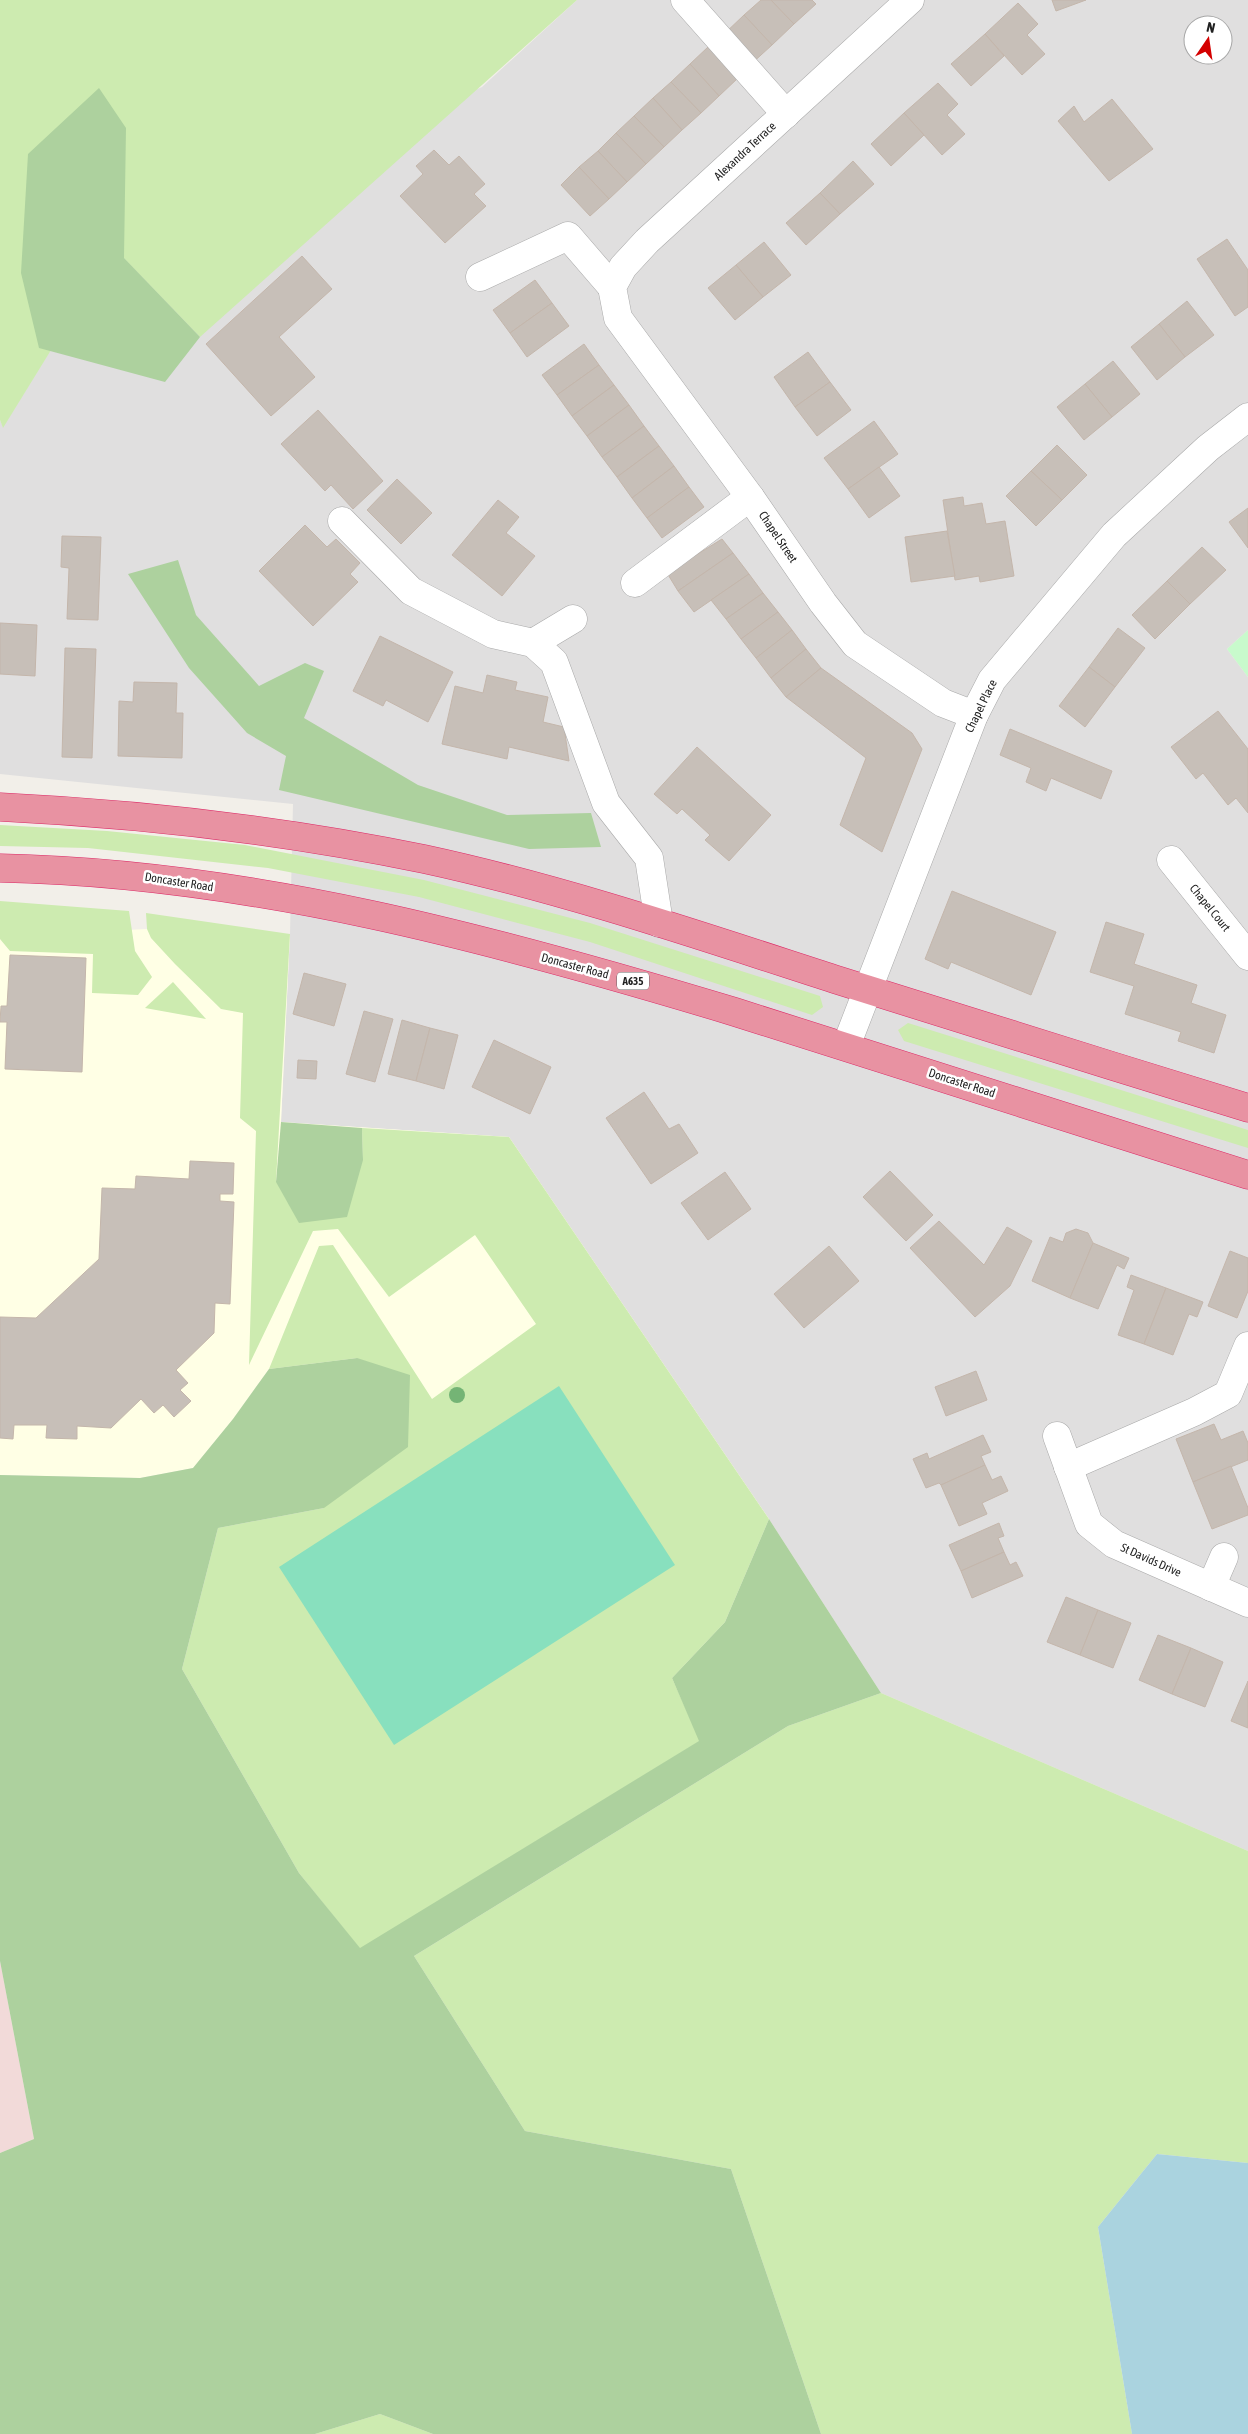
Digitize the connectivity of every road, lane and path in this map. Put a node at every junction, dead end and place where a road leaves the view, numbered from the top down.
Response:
1 (685, 0) edge
2 (910, 0) edge
3 (786, 114) junction
4 (480, 277) dead end
5 (612, 287) junction
6 (1248, 417) edge
7 (750, 496) junction
8 (342, 521) dead end
9 (635, 583) dead end
10 (573, 619) dead end
11 (533, 643) junction
12 (974, 716) junction
13 (0, 807) edge
14 (1171, 860) dead end
15 (0, 868) edge
16 (659, 923) junction
17 (1248, 956) edge
18 (868, 990) junction
19 (846, 1046) junction
20 (1247, 1103) edge
21 (1248, 1175) edge
22 (1248, 1346) edge
23 (1057, 1436) dead end
24 (1068, 1467) junction
25 (1224, 1557) dead end
26 (1211, 1587) junction
27 (1248, 1602) edge

1 - 3 street
2 - 3 street, Alexandra Terrace
3 - 5 street, Alexandra Terrace
4 - 5 street
5 - 7 street, Chapel Street
6 - 12 street, Chapel Place
7 - 9 street
7 - 12 street, Chapel Street
8 - 11 street
10 - 11 street
11 - 16 street
12 - 18 street, Chapel Place
13 - 16 highway
14 - 17 street, Chapel Court
15 - 19 highway, Doncaster Road / A635
16 - 18 highway
18 - 19 street, Chapel Place
18 - 20 highway
19 - 21 highway, Doncaster Road / A635
22 - 24 street
23 - 24 street, St Davids Drive
24 - 26 street, St Davids Drive
25 - 26 street
26 - 27 street, St Davids Drive

